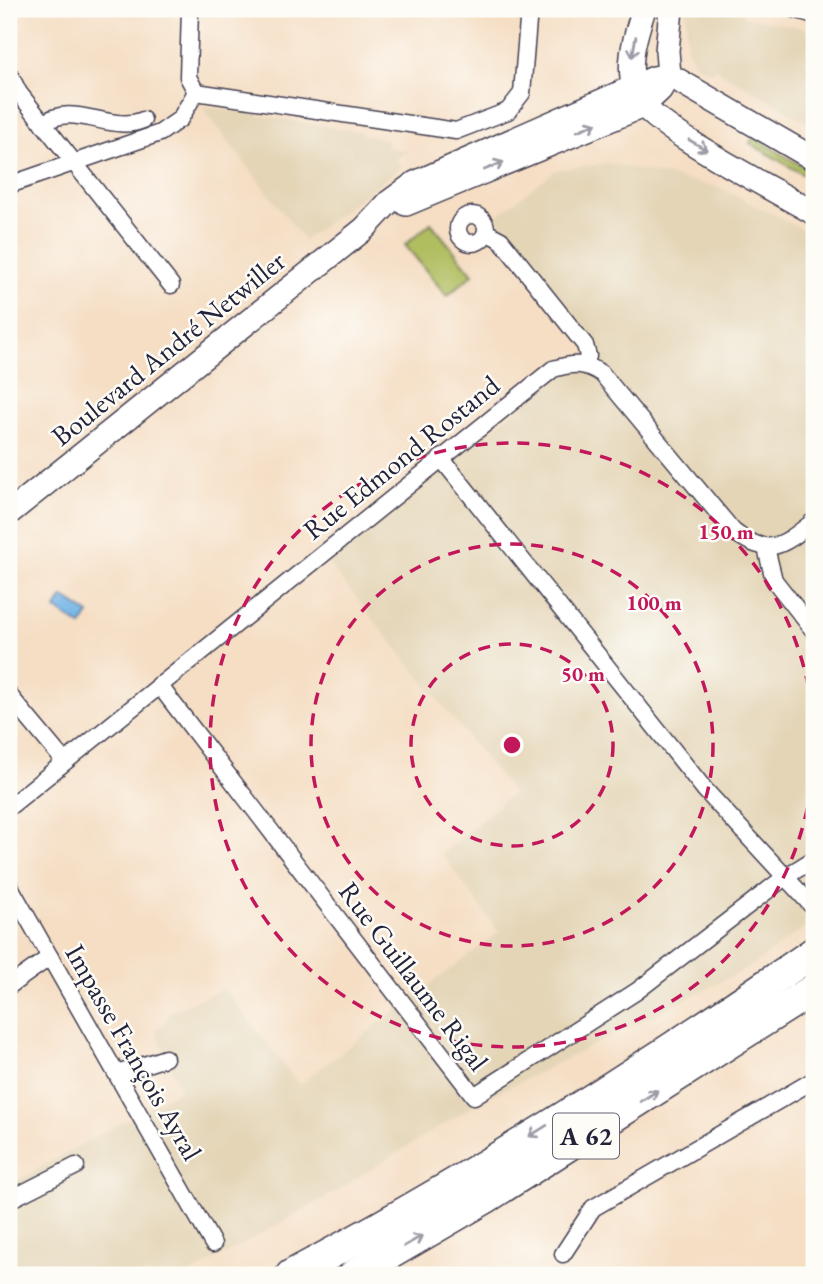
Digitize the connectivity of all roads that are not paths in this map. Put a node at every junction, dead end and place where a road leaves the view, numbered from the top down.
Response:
1 (190, 9) edge
2 (530, 9) edge
3 (644, 9) edge
4 (671, 9) edge
5 (794, 9) edge
6 (814, 15) edge
7 (669, 75) junction
8 (11, 77) dead end
9 (196, 92) junction
10 (638, 96) junction
11 (143, 120) dead end
12 (478, 123) junction
13 (43, 124) junction
14 (456, 131) junction
15 (488, 149) junction
16 (466, 159) junction
17 (814, 159) edge
18 (74, 163) junction
19 (9, 185) edge
20 (814, 213) edge
21 (364, 229) junction
22 (486, 232) dead end
23 (171, 285) dead end
24 (585, 365) junction
25 (441, 458) junction
26 (9, 513) edge
27 (814, 521) edge
28 (766, 548) junction
29 (814, 631) edge
30 (159, 685) junction
31 (9, 695) edge
32 (64, 761) junction
33 (9, 807) edge
34 (814, 859) edge
35 (785, 877) junction
36 (9, 885) edge
37 (814, 908) edge
38 (814, 934) edge
39 (814, 952) edge
40 (50, 957) junction
41 (9, 986) edge
42 (813, 990) edge
43 (165, 1058) dead end
44 (117, 1074) junction
45 (814, 1080) edge
46 (617, 1082) junction
47 (76, 1166) dead end
48 (9, 1200) edge
49 (213, 1244) dead end
50 (564, 1254) dead end
51 (291, 1275) edge
52 (354, 1275) edge

1 - 9 street
2 - 12 street
3 -> 10 main road
4 - 7 main road
5 - 6 street
7 - 10 main road, Boulevard André Netwiller
7 - 17 main road
8 - 13 street
9 - 14 street
9 - 18 street
10 - 15 main road, Boulevard André Netwiller
10 -> 20 main road
21 -> 10 main road, Boulevard André Netwiller
11 - 13 street
12 - 14 street
12 - 15 street
13 - 18 street
14 - 16 street
15 - 16 main road, Boulevard André Netwiller
16 - 21 main road, Boulevard André Netwiller
18 - 19 street
18 - 23 street
21 - 26 main road, Boulevard André Netwiller
22 - 24 street
24 - 25 street, Rue Edmond Rostand
24 - 28 street
25 - 30 street, Rue Edmond Rostand
25 - 35 street
27 - 28 street
28 - 29 street
30 - 32 street, Rue Edmond Rostand
30 - 35 street, Rue Guillaume Rigal
31 - 32 street
32 - 33 street, Rue Edmond Rostand
34 - 35 street
35 - 37 street
36 - 40 street, Impasse François Ayral
38 - 46 highway
39 - 46 highway, A 62
40 - 41 street
40 - 44 street, Impasse François Ayral
52 -> 42 highway, A 62
43 - 44 street
44 - 49 street, Impasse François Ayral
45 - 50 street
46 -> 51 highway, A 62
47 - 48 street

